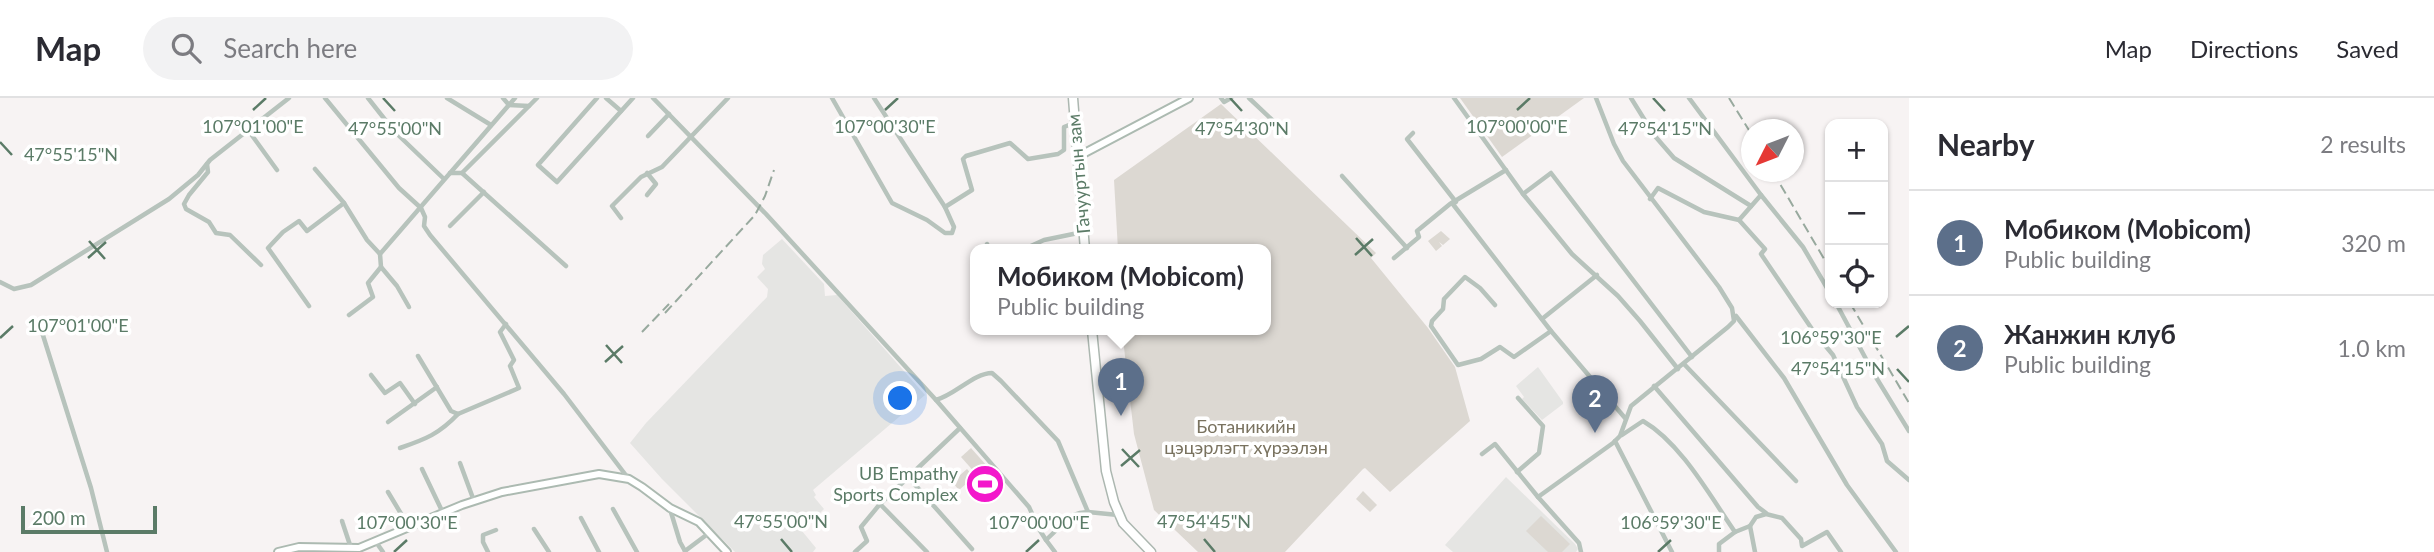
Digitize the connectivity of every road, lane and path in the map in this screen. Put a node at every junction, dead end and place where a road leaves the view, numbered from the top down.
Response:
1 (289, 98) edge
2 (325, 98) edge
3 (369, 98) edge
4 (447, 98) edge
5 (503, 98) edge
6 (515, 98) edge
7 (537, 98) edge
8 (597, 98) edge
9 (606, 98) edge
10 (633, 98) edge
11 (653, 98) edge
12 (728, 98) edge
13 (832, 98) edge
14 (874, 98) edge
15 (1073, 98) edge
16 (1189, 98) edge
17 (1221, 98) edge
18 (1231, 98) edge
19 (1249, 98) edge
20 (1454, 98) edge
21 (1595, 98) edge
22 (1630, 98) edge
23 (1689, 98) edge
24 (509, 105) junction
25 (529, 106) junction
26 (621, 111) junction
27 (669, 114) junction
28 (1074, 123) junction
29 (491, 125) junction
30 (248, 130) junction
31 (1285, 132) dead end
32 (1413, 134) dead end
33 (648, 136) dead end
34 (693, 136) junction
35 (1077, 158) junction
36 (207, 164) junction
37 (316, 169) dead end
38 (277, 170) dead end
39 (1506, 170) junction
40 (449, 173) junction
41 (462, 173) junction
42 (647, 173) junction
43 (1342, 176) dead end
44 (444, 178) junction
45 (484, 192) junction
46 (1523, 194) junction
47 (647, 195) dead end
48 (1761, 195) junction
49 (1650, 199) junction
50 (344, 203) junction
51 (1454, 203) junction
52 (1751, 206) junction
53 (945, 207) junction
54 (421, 208) junction
55 (621, 218) dead end
56 (1739, 220) junction
57 (450, 226) dead end
58 (1084, 232) junction
59 (1035, 244) edge
60 (1085, 244) edge
61 (1407, 248) junction
62 (380, 254) junction
63 (1394, 258) dead end
64 (261, 265) dead end
65 (566, 266) dead end
66 (381, 267) junction
67 (1597, 275) junction
68 (0, 282) edge
69 (1825, 284) edge
70 (1495, 305) dead end
71 (309, 306) dead end
72 (409, 307) dead end
73 (1839, 308) edge
74 (1735, 314) junction
75 (349, 315) dead end
76 (1542, 319) junction
77 (506, 324) junction
78 (41, 329) dead end
79 (1551, 331) junction
80 (1093, 335) edge
81 (418, 356) dead end
82 (1692, 357) junction
83 (1684, 364) junction
84 (1678, 369) junction
85 (371, 375) dead end
86 (437, 387) junction
87 (1654, 387) junction
88 (1518, 398) dead end
89 (936, 400) junction
90 (415, 404) junction
91 (458, 414) junction
92 (1625, 419) junction
93 (388, 422) dead end
94 (960, 428) junction
95 (1909, 431) edge
96 (1618, 439) junction
97 (400, 448) dead end
98 (1482, 454) dead end
99 (460, 463) dead end
100 (422, 468) dead end
101 (1517, 472) junction
102 (909, 478) junction
103 (629, 479) junction
104 (1909, 480) edge
105 (1796, 481) dead end
106 (388, 492) dead end
107 (1538, 497) junction
108 (474, 501) junction
109 (880, 504) junction
110 (670, 508) junction
111 (613, 509) dead end
112 (1087, 512) junction
113 (443, 513) junction
114 (1766, 514) junction
115 (1118, 515) junction
116 (581, 518) dead end
117 (342, 520) dead end
118 (1750, 526) junction
119 (409, 528) junction
120 (534, 529) dead end
121 (496, 530) dead end
122 (1735, 531) junction
123 (710, 533) junction
124 (1046, 540) junction
125 (376, 542) junction
126 (352, 549) junction
127 (972, 549) dead end
128 (1803, 549) edge
129 (107, 552) edge
130 (278, 552) edge
131 (383, 552) edge
132 (488, 552) edge
133 (549, 552) edge
134 (599, 552) edge
135 (637, 552) edge
136 (685, 552) edge
137 (727, 552) edge
138 (855, 552) edge
139 (927, 552) edge
140 (1055, 552) edge
141 (1151, 552) edge
142 (1581, 552) edge
143 (1672, 552) edge
144 (1720, 552) edge
145 (1755, 552) edge
146 (1841, 552) edge
147 (1896, 552) edge

1 - 30 street
2 - 54 street
3 - 44 street
4 - 29 street
5 - 24 street
6 - 24 street
7 - 25 street
8 - 26 street
9 - 26 street
10 - 26 street
11 - 27 street
12 - 34 street
13 - 53 street
14 - 53 street
15 - 28 highway, Гачууртын зам
16 - 35 street
17 - 18 street
19 - 31 street
20 - 39 street
21 - 49 street
22 - 52 street
23 - 48 street
24 - 25 street
24 - 29 street
25 - 41 street
27 - 33 street
27 - 34 street
28 - 35 highway, Гачууртын зам
28 - 53 street
29 - 40 street
30 - 36 street
30 - 38 street
32 - 51 street
34 - 42 street
34 - 89 street
35 - 58 highway, Гачууртын зам
36 - 64 street
36 - 68 street
37 - 50 street
39 - 46 street
39 - 51 street
40 - 41 street
40 - 44 street
41 - 45 street
42 - 47 street
42 - 55 street
43 - 61 street
44 - 54 street
45 - 57 street
45 - 65 street
46 - 67 street
46 - 82 street
48 - 52 street
48 - 69 street
49 - 56 street
49 - 74 street
50 - 62 street
50 - 71 street
51 - 61 street
51 - 76 street
52 - 56 street
54 - 62 street
54 - 77 street
56 - 104 street
58 - 59 street
58 - 60 highway, Гачууртын зам
61 - 63 street
62 - 66 street
66 - 72 street
66 - 75 street
67 - 76 street
67 - 84 street
70 - 79 street
73 - 95 street
74 - 82 street
74 - 147 street
76 - 79 street
77 - 91 street
77 - 103 street
78 - 129 street
79 - 92 street
80 - 115 highway
81 - 86 street
82 - 83 street
83 - 84 street
83 - 105 street
84 - 87 street
85 - 90 street
86 - 90 street
86 - 91 street
87 - 92 street
87 - 114 street
88 - 101 street
89 - 94 street
89 - 112 street
90 - 93 street
91 - 97 street
92 - 96 street
94 - 102 street
94 - 124 street
96 - 107 street
96 - 122 street
96 - 143 street
98 - 101 street
99 - 108 street
100 - 113 street
101 - 107 street
102 - 109 street
102 - 127 street
103 - 108 street
103 - 110 street
106 - 119 street
107 - 142 street
108 - 113 street
109 - 138 street
109 - 139 street
110 - 123 street
110 - 136 street
111 - 135 street
112 - 115 street
112 - 124 street
113 - 119 street
114 - 118 street
114 - 128 street
115 - 141 highway
116 - 134 street
117 - 126 street
118 - 122 street
118 - 145 street
119 - 125 street
120 - 133 street
121 - 132 street
122 - 144 street
123 - 136 street
123 - 137 street
124 - 140 street
125 - 126 street
125 - 131 street
126 - 130 street
128 - 146 street

